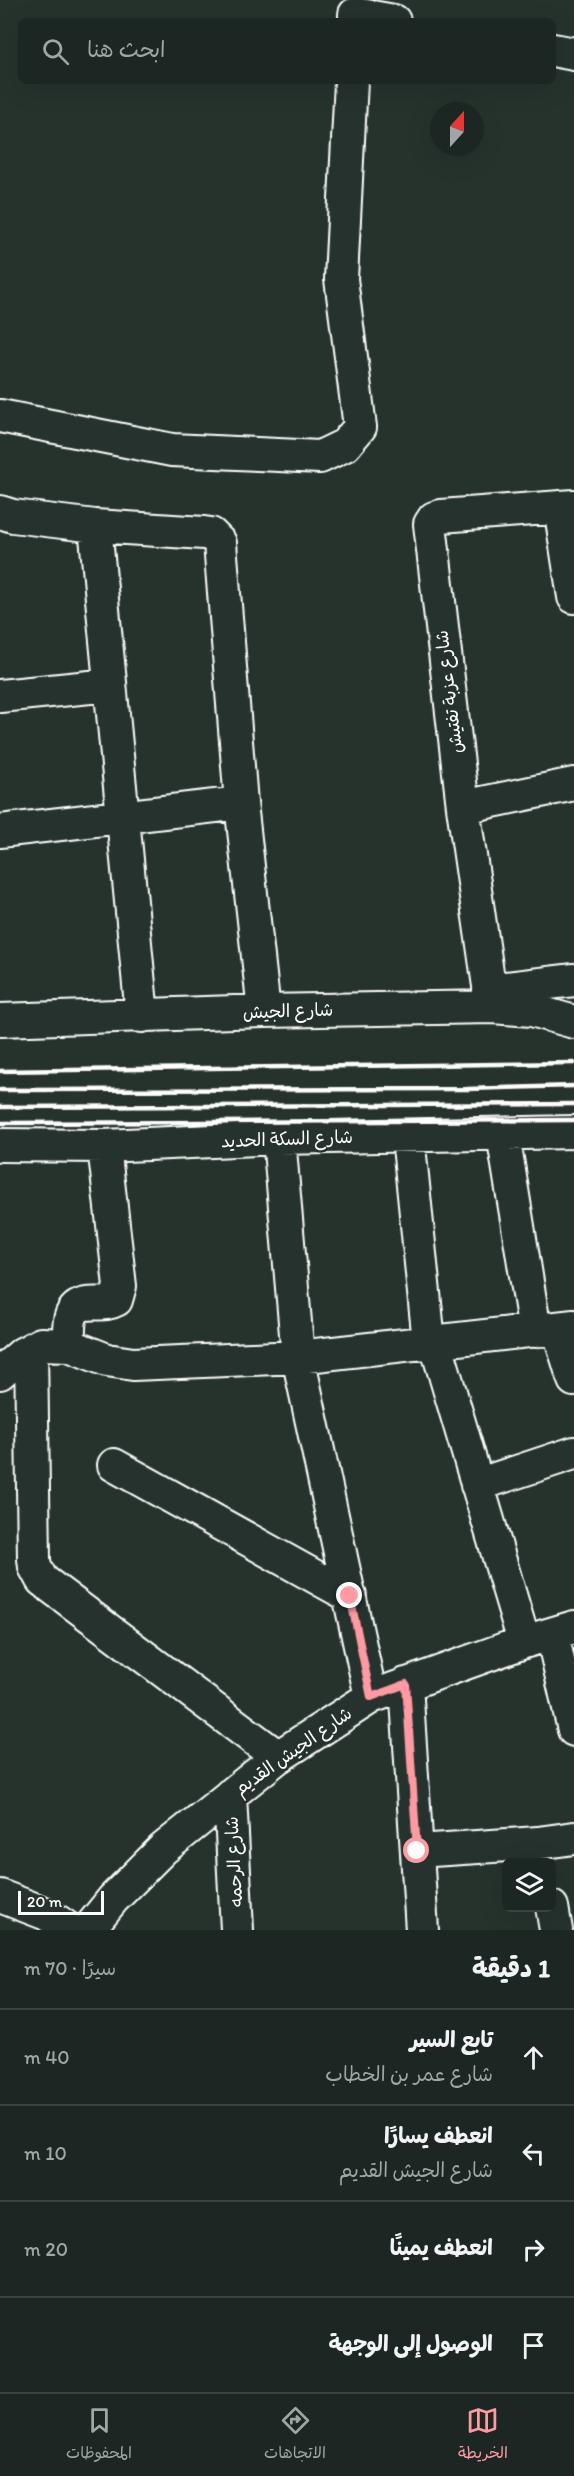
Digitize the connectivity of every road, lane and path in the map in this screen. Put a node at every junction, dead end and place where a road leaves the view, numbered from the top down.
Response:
1 (355, 12) edge
2 (381, 18) edge
3 (556, 51) edge
4 (574, 54) edge
5 (351, 84) edge
6 (0, 416) edge
7 (567, 507) edge
8 (0, 512) edge
9 (95, 526) junction
10 (574, 597) edge
11 (110, 685) junction
12 (0, 696) edge
13 (574, 784) edge
14 (241, 803) junction
15 (463, 807) junction
16 (123, 817) junction
17 (0, 831) edge
18 (574, 980) edge
19 (490, 998) junction
20 (264, 1011) junction
21 (142, 1016) junction
22 (0, 1020) edge
23 (574, 1022) edge
24 (574, 1132) edge
25 (503, 1134) junction
26 (408, 1136) junction
27 (279, 1138) junction
28 (0, 1145) edge
29 (105, 1146) junction
30 (556, 1328) edge
31 (432, 1342) junction
32 (69, 1345) junction
33 (31, 1349) junction
34 (298, 1357) junction
35 (0, 1372) edge
36 (574, 1380) edge
37 (574, 1453) edge
38 (114, 1465) dead end
39 (477, 1485) junction
40 (350, 1596) junction
41 (550, 1635) edge
42 (406, 1684) junction
43 (371, 1697) junction
44 (574, 1731) edge
45 (278, 1757) junction
46 (230, 1795) junction
47 (574, 1838) edge
48 (417, 1851) junction
49 (540, 1853) edge
50 (0, 1896) edge
51 (553, 1912) edge
52 (70, 1930) edge
53 (88, 1930) edge
54 (237, 1930) edge
55 (422, 1930) edge
56 (556, 1930) edge

1 - 2 street
3 - 4 street
5 - 6 street
7 - 10 street
7 - 15 street, شارع عزبة تفتيش
8 - 9 street
9 - 11 street
9 - 14 street
11 - 12 street
11 - 16 street
13 - 15 street
14 - 16 street
14 - 20 street
15 - 19 street, شارع عزبة تفتيش
16 - 17 street
16 - 21 street
18 - 19 street
19 - 20 street, شارع الجيش
19 - 23 street, شارع الجيش
20 - 21 street, شارع الجيش
21 - 22 street, شارع الجيش
24 - 25 street, شارع السكة الحديد
25 - 26 street, شارع السكة الحديد
25 - 30 street
26 - 27 street, شارع السكة الحديد
26 - 31 street
27 - 29 street, شارع السكة الحديد
27 - 34 street
28 - 29 street, شارع السكة الحديد
29 - 32 street
30 - 31 street
30 - 36 street
31 - 34 street
31 - 39 street
32 - 33 street
32 - 34 street
33 - 35 street
33 - 45 street
34 - 40 street
37 - 39 street
38 - 40 street
39 - 41 street
40 - 43 street
41 - 42 street, شارع الجيش القديم
41 - 44 street
42 - 43 street, شارع الجيش القديم
42 - 48 street
43 - 45 street, شارع الجيش القديم
45 - 46 street, شارع الجيش القديم
46 - 53 street, شارع الجيش القديم
46 - 54 street, شارع الرحمه
47 - 49 street
48 - 49 street
48 - 55 street
50 - 52 street
51 - 56 street

